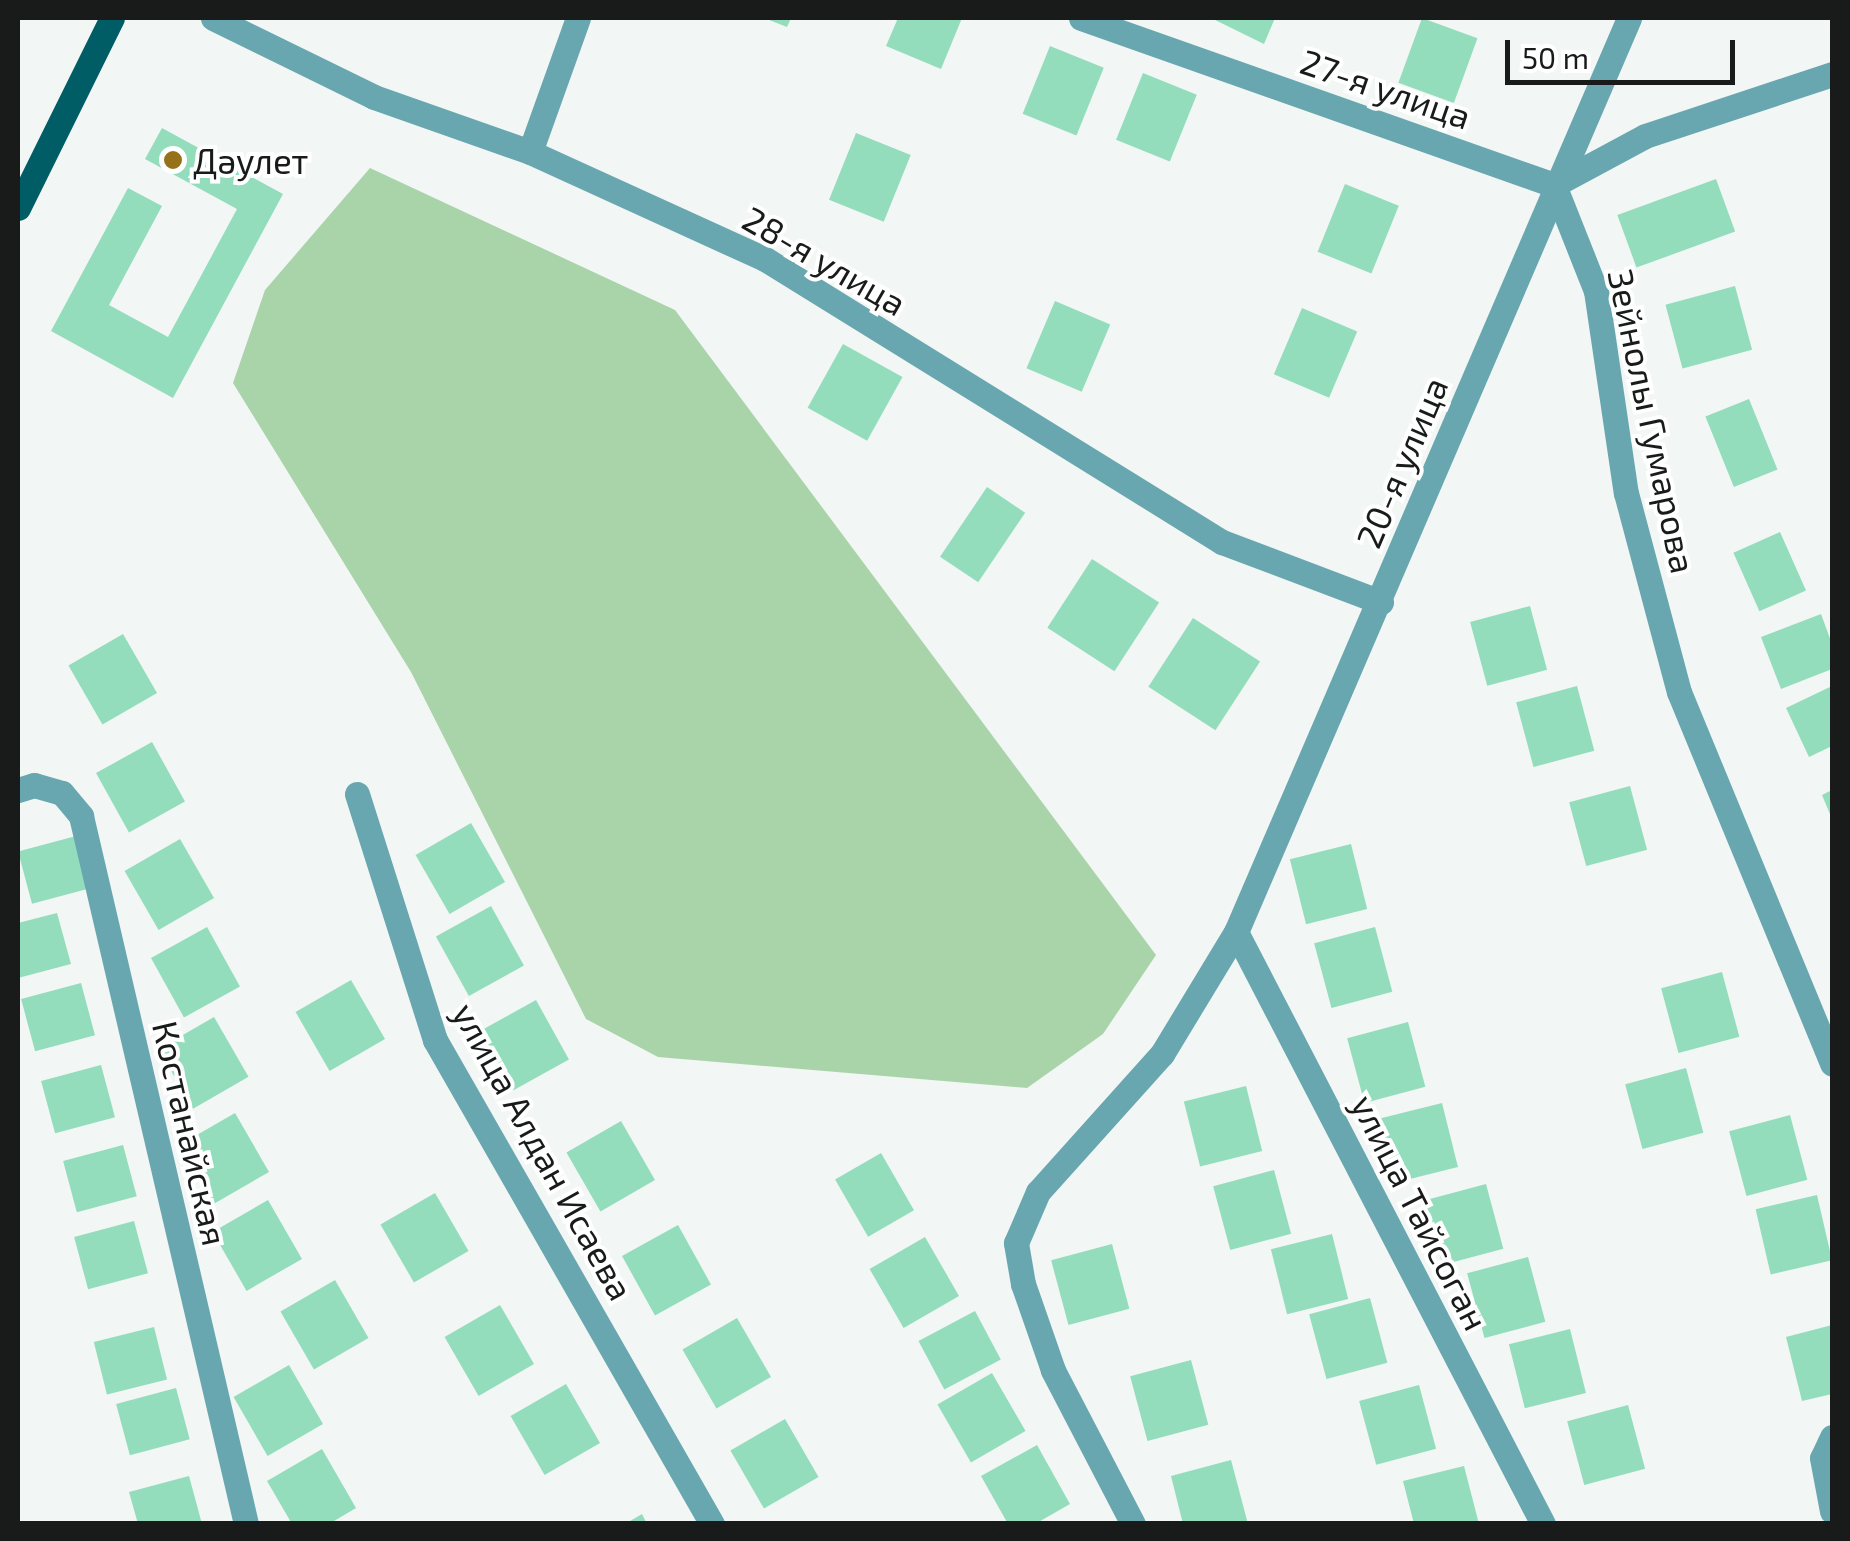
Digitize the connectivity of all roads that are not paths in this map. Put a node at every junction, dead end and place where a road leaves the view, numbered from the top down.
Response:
1 (112, 18) edge
2 (213, 18) edge
3 (578, 18) edge
4 (1085, 18) edge
5 (1629, 18) edge
6 (1832, 74) edge
7 (530, 152) junction
8 (1554, 185) junction
9 (18, 208) edge
10 (1381, 602) junction
11 (26, 787) edge
12 (357, 794) dead end
13 (1236, 932) junction
14 (1832, 1064) edge
15 (1832, 1437) edge
16 (1832, 1510) edge
17 (246, 1524) edge
18 (712, 1524) edge
19 (1134, 1524) edge
20 (1543, 1524) edge

1 - 9 main road
2 - 7 street, 28-я улица
3 - 7 street
4 - 8 street, 27-я улица
5 - 8 street, 20-я улица
6 - 8 street
7 - 10 street, 28-я улица
8 - 10 street, 20-я улица
8 - 14 street, Зейнолы Гумарова
10 - 13 street, 20-я улица
11 - 17 street, Костанайская
12 - 18 street, улица Алдан Исаева
13 - 19 street, 20-я улица
13 - 20 street, улица Тайсоган
15 - 16 street

